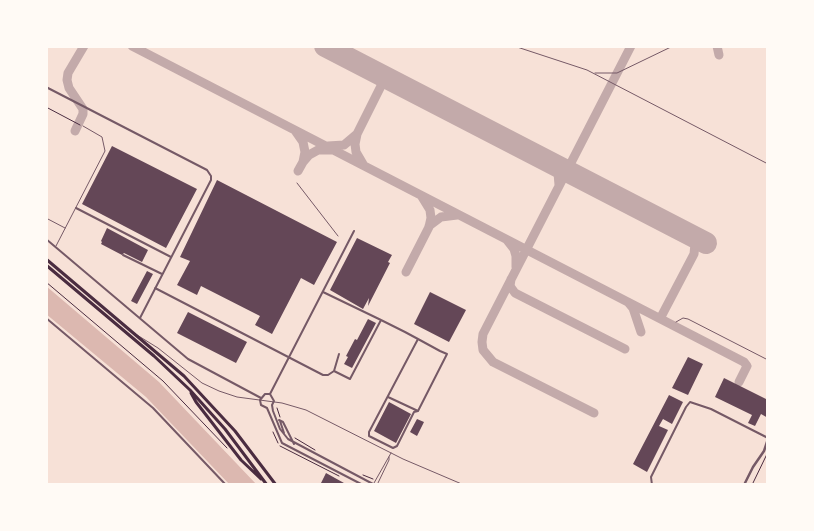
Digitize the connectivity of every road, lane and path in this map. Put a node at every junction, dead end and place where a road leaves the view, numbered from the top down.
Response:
1 (514, 46) edge
2 (673, 46) edge
3 (592, 73) junction
4 (47, 88) edge
5 (46, 107) edge
6 (83, 126) joint
7 (768, 164) edge
8 (298, 183) dead end
9 (76, 208) junction
10 (46, 218) edge
11 (65, 228) junction
12 (354, 231) dead end
13 (338, 236) dead end
14 (46, 239) edge
15 (55, 246) junction
16 (123, 255) dead end
17 (172, 256) junction
18 (46, 259) edge
19 (46, 265) edge
20 (162, 274) junction
21 (46, 282) edge
22 (155, 288) junction
23 (323, 292) junction
24 (46, 318) edge
25 (140, 318) junction
26 (381, 320) junction
27 (676, 322) dead end
28 (133, 332) junction
29 (418, 339) junction
30 (339, 354) dead end
31 (289, 357) junction
32 (768, 360) edge
33 (334, 371) junction
34 (190, 390) junction
35 (270, 394) junction
36 (388, 397) junction
37 (261, 398) junction
38 (272, 406) junction
39 (267, 408) junction
40 (277, 408) dead end
41 (418, 411) junction
42 (280, 417) dead end
43 (276, 418) junction
44 (279, 420) junction
45 (204, 424) dead end
46 (291, 435) dead end
47 (285, 436) junction
48 (768, 438) edge
49 (294, 444) junction
50 (318, 452) dead end
51 (768, 452) edge
52 (391, 453) junction
53 (389, 457) junction
54 (362, 475) dead end
55 (376, 480) junction
56 (226, 485) edge
57 (267, 485) edge
58 (276, 485) edge
59 (363, 485) edge
60 (375, 485) edge
61 (464, 485) edge
62 (652, 485) edge
63 (744, 485) edge
64 (752, 485) edge

1 - 3 lane
2 - 3 lane
3 - 7 lane
4 - 17 street
5 - 6 path
6 - 9 lane
8 - 13 lane
9 - 11 lane
9 - 17 street
10 - 11 lane
11 - 15 lane
12 - 23 street
14 - 15 street
15 - 25 street
16 - 20 street
17 - 20 street
18 - 28 main road
19 - 34 main road
20 - 22 street
21 - 45 path
22 - 25 street
22 - 31 street
23 - 26 street
23 - 31 street
24 - 56 street
25 - 37 street
26 - 29 street
26 - 33 street
27 - 32 lane
28 - 52 lane
28 - 58 main road
29 - 36 street
29 - 41 street
30 - 33 street
31 - 33 street
31 - 35 street
34 - 57 main road
34 - 57 main road
35 - 37 street
35 - 38 street
36 - 41 street
36 - 41 street
37 - 39 street
38 - 39 street
38 - 43 street
39 - 59 street
40 - 42 path
43 - 44 street
43 - 47 street
44 - 47 street
44 - 49 street
46 - 50 path
47 - 49 street
48 - 62 street
48 - 63 street
49 - 60 street
51 - 64 path
52 - 53 lane
52 - 61 lane
53 - 55 lane
53 - 60 lane
54 - 55 path
55 - 60 lane

